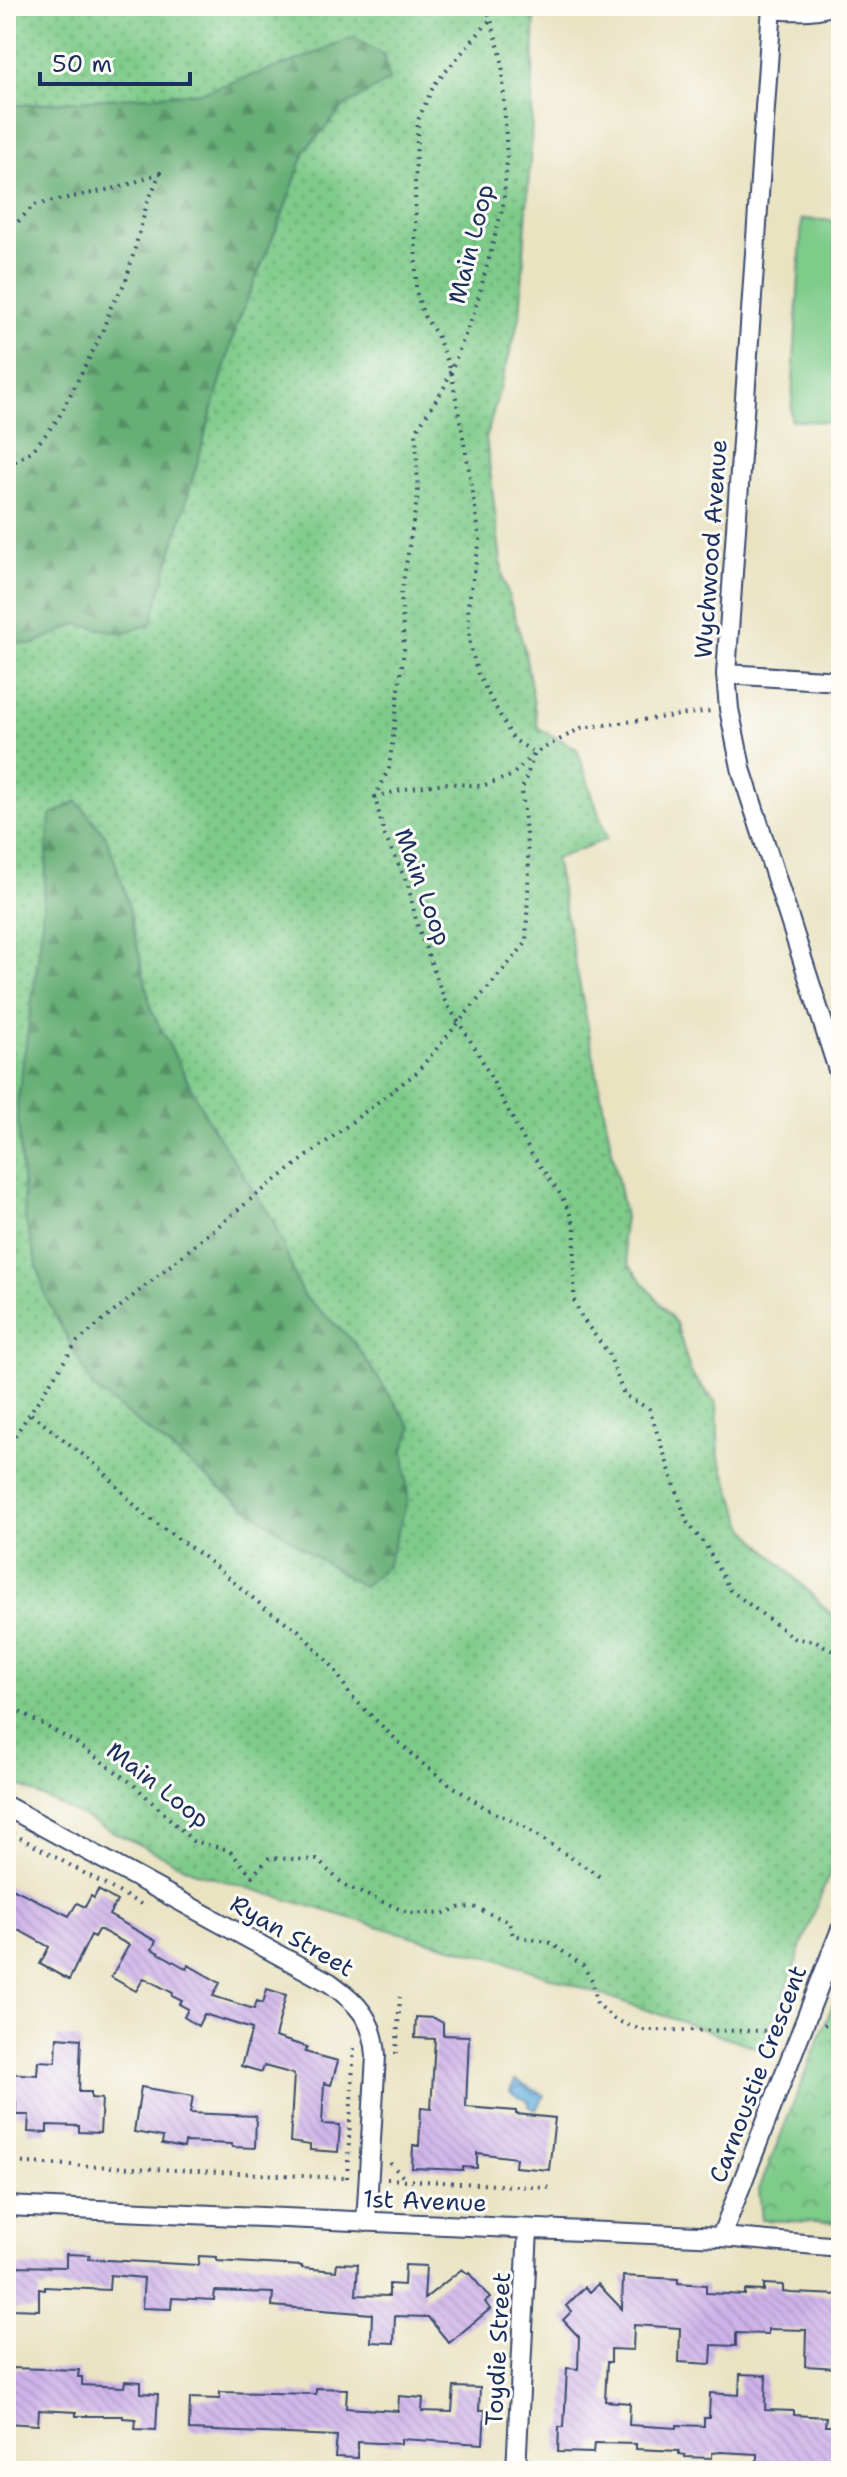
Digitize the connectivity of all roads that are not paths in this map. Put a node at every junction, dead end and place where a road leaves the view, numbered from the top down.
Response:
1 (841, 7) edge
2 (772, 10) edge
3 (726, 674) junction
4 (841, 681) edge
5 (841, 1079) edge
6 (6, 1806) edge
7 (835, 1927) edge
8 (6, 2206) edge
9 (366, 2222) junction
10 (528, 2229) junction
11 (721, 2237) junction
12 (841, 2247) edge
13 (6, 2471) edge
14 (13, 2471) edge
15 (516, 2471) edge

1 - 2 lane
2 - 3 street, Wychwood Avenue
3 - 4 street
3 - 5 street, Wychwood Avenue
6 - 9 street, Ryan Street
7 - 11 street, Carnoustie Crescent
8 - 9 street, 1st Avenue
9 - 10 street, 1st Avenue
10 - 11 street, 1st Avenue
10 - 15 street, Toydie Street
11 - 12 street, 1st Avenue
13 - 14 street

